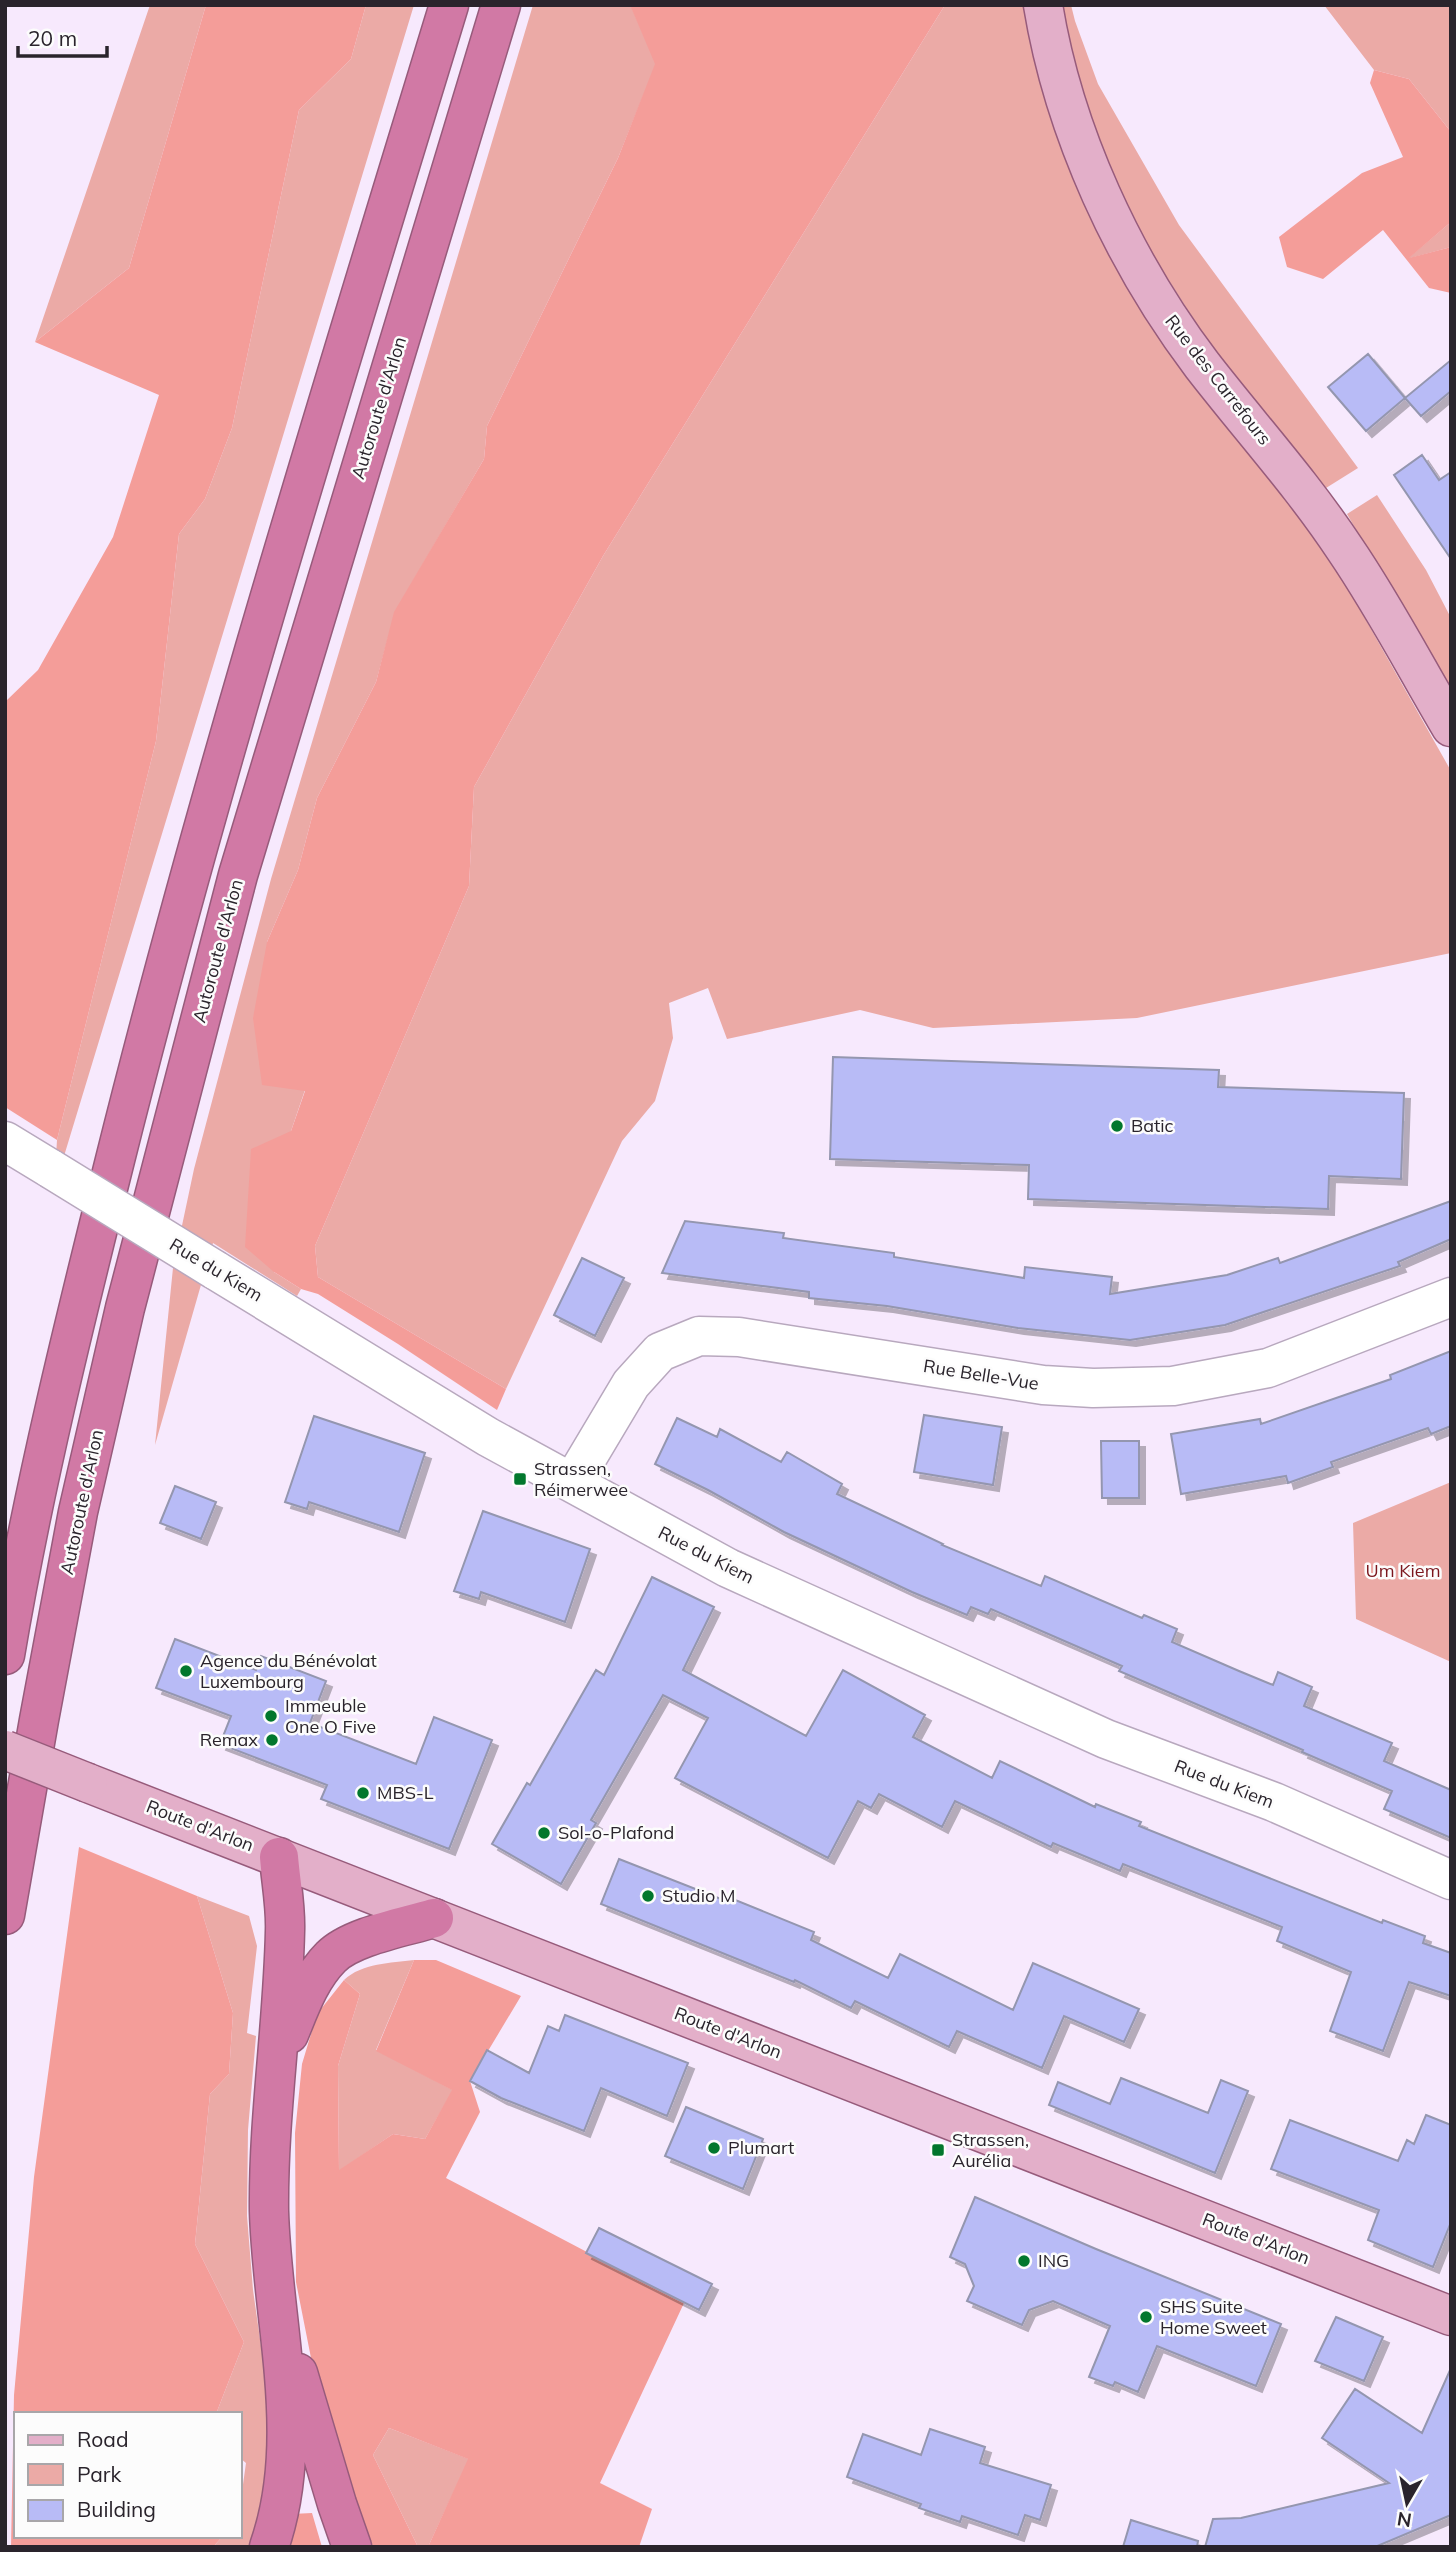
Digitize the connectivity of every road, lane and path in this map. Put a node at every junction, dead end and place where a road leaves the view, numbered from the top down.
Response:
1 (449, 5) edge
2 (501, 5) edge
3 (1044, 5) edge
4 (1451, 727) edge
5 (5, 1141) edge
6 (1451, 1297) edge
7 (572, 1483) junction
8 (9, 1621) edge
9 (5, 1655) edge
10 (5, 1750) edge
11 (279, 1857) junction
12 (1451, 1880) edge
13 (5, 1915) edge
14 (434, 1918) junction
15 (279, 2058) junction
16 (273, 2287) junction
17 (1451, 2316) edge
18 (268, 2547) edge
19 (352, 2547) edge

1 - 8 highway
2 - 13 highway, Autoroute d'Arlon
3 - 4 main road, Rue des Carrefours
5 - 7 street, Rue du Kiem, bridge
6 - 7 street, Rue Belle-Vue
7 - 12 street, Rue du Kiem
8 - 9 highway
10 - 11 main road, Route d'Arlon, bridge
11 - 14 main road, Route d'Arlon
11 - 15 highway
14 - 15 highway
14 - 17 main road, Route d'Arlon
15 - 16 highway
16 - 18 highway
16 - 19 highway

